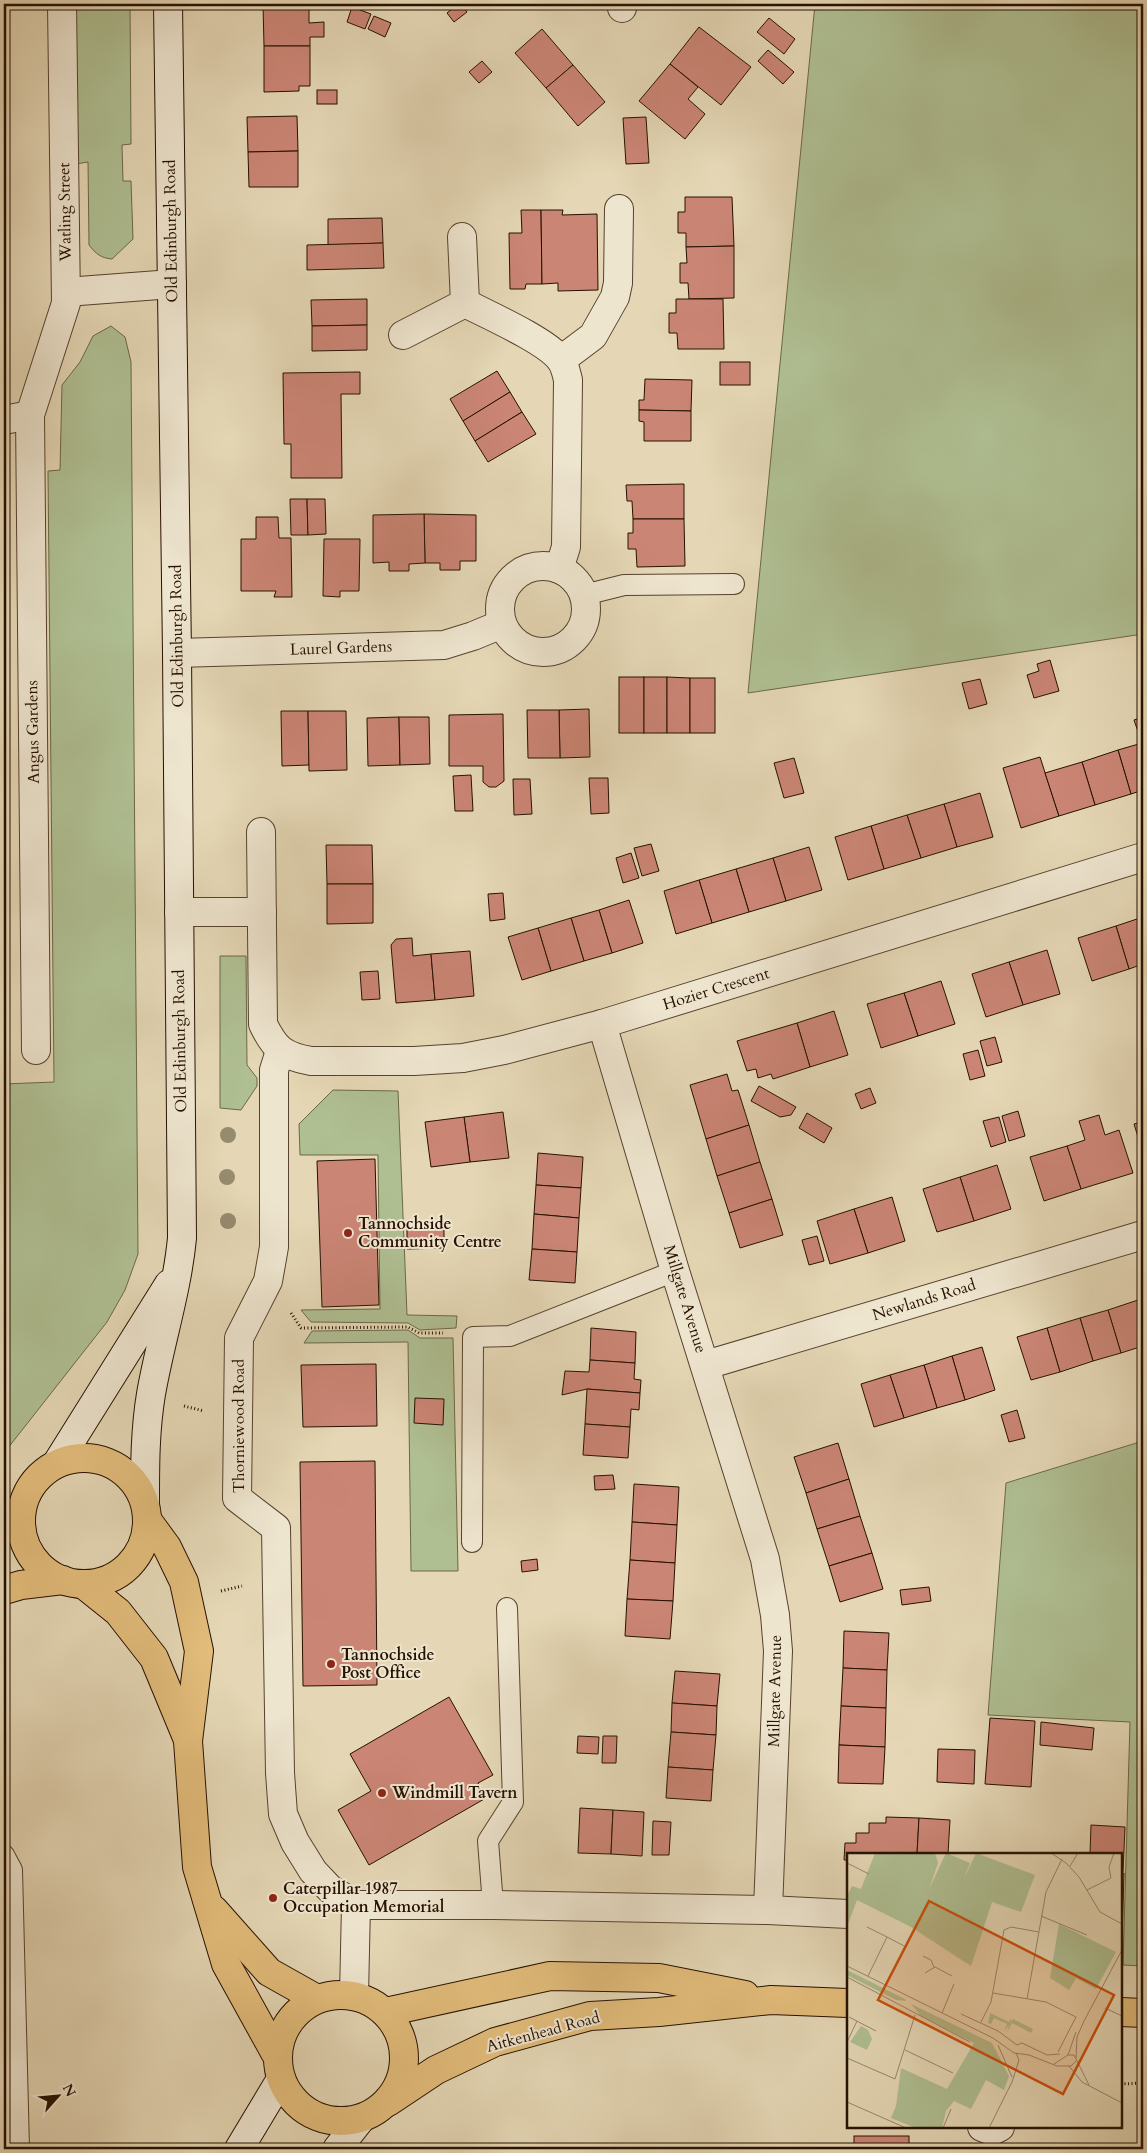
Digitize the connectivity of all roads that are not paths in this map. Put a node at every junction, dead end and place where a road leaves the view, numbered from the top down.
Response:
1 (62, 4) edge
2 (168, 4) edge
3 (619, 209) dead end
4 (462, 237) dead end
5 (172, 284) junction
6 (66, 292) junction
7 (465, 303) junction
8 (403, 335) dead end
9 (561, 360) junction
10 (17, 418) edge
11 (559, 570) junction
12 (734, 584) dead end
13 (584, 595) junction
14 (502, 624) junction
15 (177, 653) junction
16 (261, 832) dead end
17 (1143, 857) edge
18 (179, 912) junction
19 (262, 912) junction
20 (602, 1024) junction
21 (36, 1050) dead end
22 (280, 1051) junction
23 (1143, 1235) edge
24 (179, 1268) junction
25 (675, 1271) junction
26 (706, 1365) junction
27 (57, 1463) junction
28 (26, 1494) junction
29 (146, 1511) junction
30 (4, 1515) edge
31 (472, 1542) dead end
32 (73, 1582) junction
33 (4, 1590) edge
34 (507, 1608) dead end
35 (188, 1741) junction
36 (4, 1855) edge
37 (208, 1904) junction
38 (356, 1904) junction
39 (493, 1904) junction
40 (768, 1910) junction
41 (847, 1914) edge
42 (354, 1995) junction
43 (317, 1999) junction
44 (771, 2000) junction
45 (847, 2002) edge
46 (386, 2012) junction
47 (1122, 2012) edge
48 (1143, 2013) edge
49 (279, 2068) junction
50 (388, 2102) junction
51 (360, 2120) junction
52 (19, 2149) edge
53 (239, 2149) edge
54 (336, 2149) edge

1 - 6 street, Watling Street
2 - 5 street, Old Edinburgh Road
3 - 9 street
4 - 7 street
5 - 6 street
5 - 15 street, Old Edinburgh Road
6 - 10 street, Watling Street
7 - 8 street
7 - 9 street
9 - 11 street
10 - 21 street, Angus Gardens
11 - 13 street
11 - 14 street
12 - 13 lane
13 - 14 street
14 - 15 street, Laurel Gardens
15 - 18 street, Old Edinburgh Road
16 - 19 street
17 - 20 street, Hozier Crescent
18 - 19 street
18 - 24 street, Old Edinburgh Road
19 - 22 street
20 - 22 street, Hozier Crescent
20 - 25 street, Millgate Avenue
22 - 38 street, Thorniewood Road
23 - 26 street, Newlands Road
24 - 27 street, Old Edinburgh Road
24 - 29 street, Old Edinburgh Road
25 - 26 street, Millgate Avenue
25 - 31 lane
26 - 40 street, Millgate Avenue
27 - 28 main road
27 - 29 main road
28 - 30 main road
28 - 32 main road
29 - 32 main road
29 - 35 main road
32 - 33 main road
32 - 35 main road
34 - 39 lane
35 - 37 main road
36 - 52 lane
37 - 43 main road
37 - 49 main road
38 - 39 street
38 - 42 street
39 - 40 street
40 - 41 street
42 - 43 main road
42 - 46 main road
43 - 49 main road
44 - 45 main road, Aitkenhead Road
44 - 46 main road, Aitkenhead Road
44 - 50 main road, Aitkenhead Road
46 - 50 main road
47 - 48 main road
49 - 51 main road
49 - 53 street
50 - 51 main road
51 - 54 street

